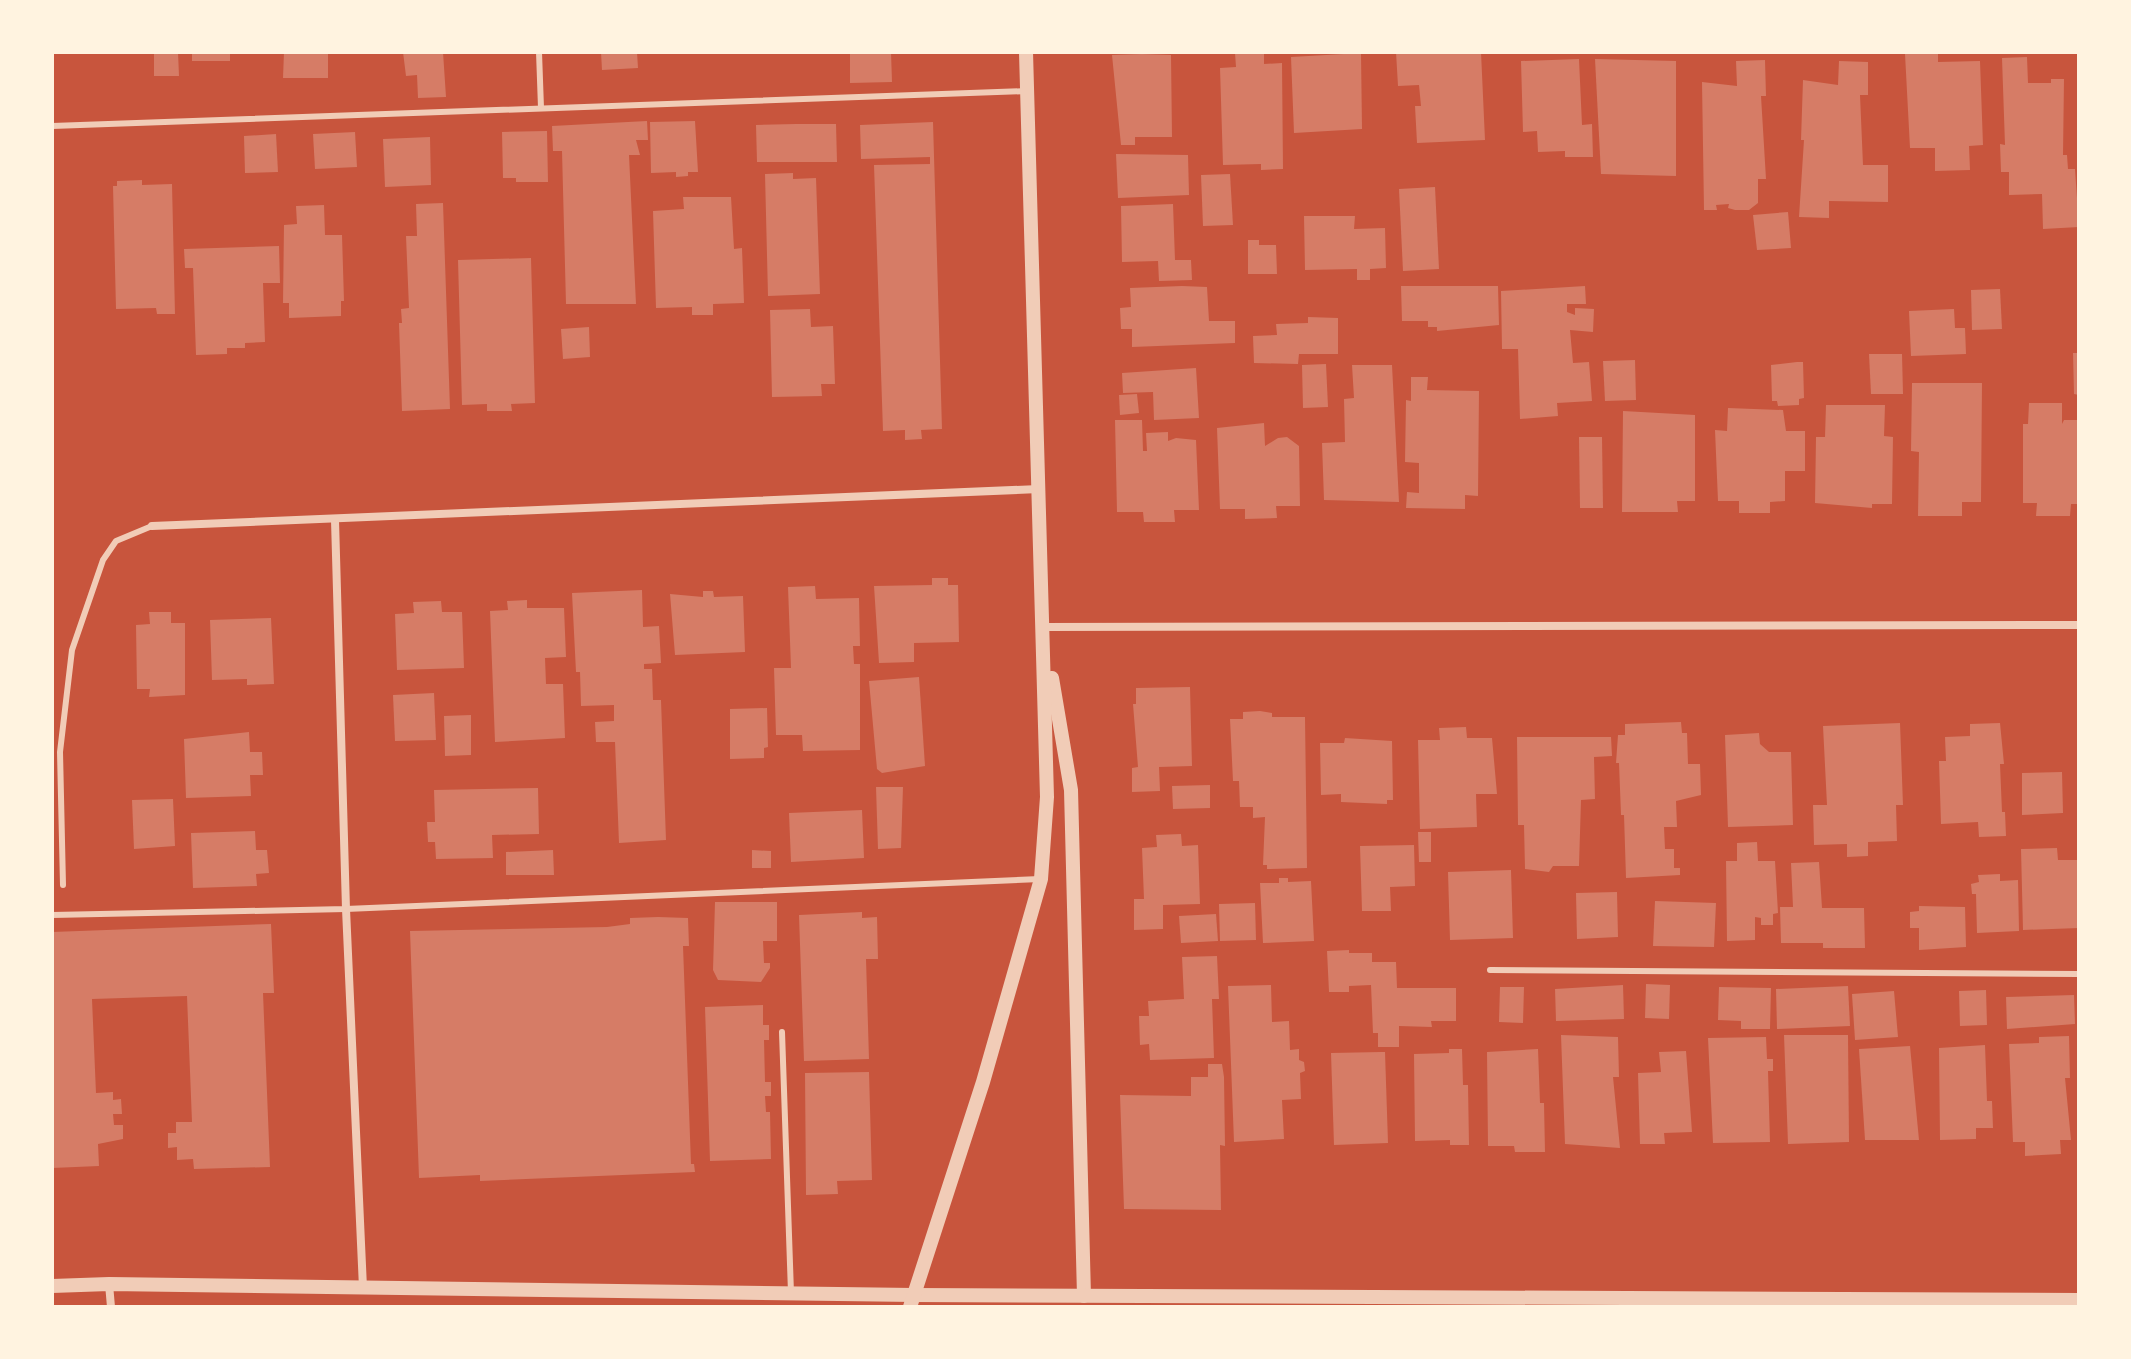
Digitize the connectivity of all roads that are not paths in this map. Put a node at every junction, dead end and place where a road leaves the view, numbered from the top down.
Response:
1 (539, 52) edge
2 (1026, 52) edge
3 (1028, 91) junction
4 (541, 108) junction
5 (52, 126) edge
6 (1039, 489) junction
7 (335, 520) junction
8 (152, 526) joint
9 (2079, 625) edge
10 (1044, 627) junction
11 (1041, 879) junction
12 (63, 885) dead end
13 (346, 909) junction
14 (52, 915) edge
15 (1490, 970) dead end
16 (2079, 974) edge
17 (782, 1032) dead end
18 (109, 1284) junction
19 (52, 1286) edge
20 (363, 1288) junction
21 (791, 1293) junction
22 (1084, 1296) junction
23 (740, 1300) edge
24 (2079, 1300) edge
25 (912, 1301) edge
26 (1197, 1302) edge
27 (1378, 1302) edge
28 (1726, 1302) edge
29 (1745, 1303) edge
30 (1914, 1303) edge
31 (2030, 1303) edge
32 (111, 1307) edge

1 - 4 lane
2 - 3 street
3 - 4 lane
3 - 6 street
4 - 5 lane
6 - 7 street
6 - 10 street
7 - 8 street
7 - 13 street
8 - 12 lane
9 - 10 street
10 - 11 street
10 - 22 street
11 - 13 lane
11 - 25 street
13 - 14 lane
13 - 20 street
15 - 16 lane
17 - 21 lane
18 - 19 street
18 - 20 street
18 - 32 street
20 - 23 street
21 - 23 street
21 - 25 street
22 - 25 street
22 - 26 street
24 - 31 street
26 - 27 street
27 - 28 street
28 - 29 street
29 - 30 street
30 - 31 street

